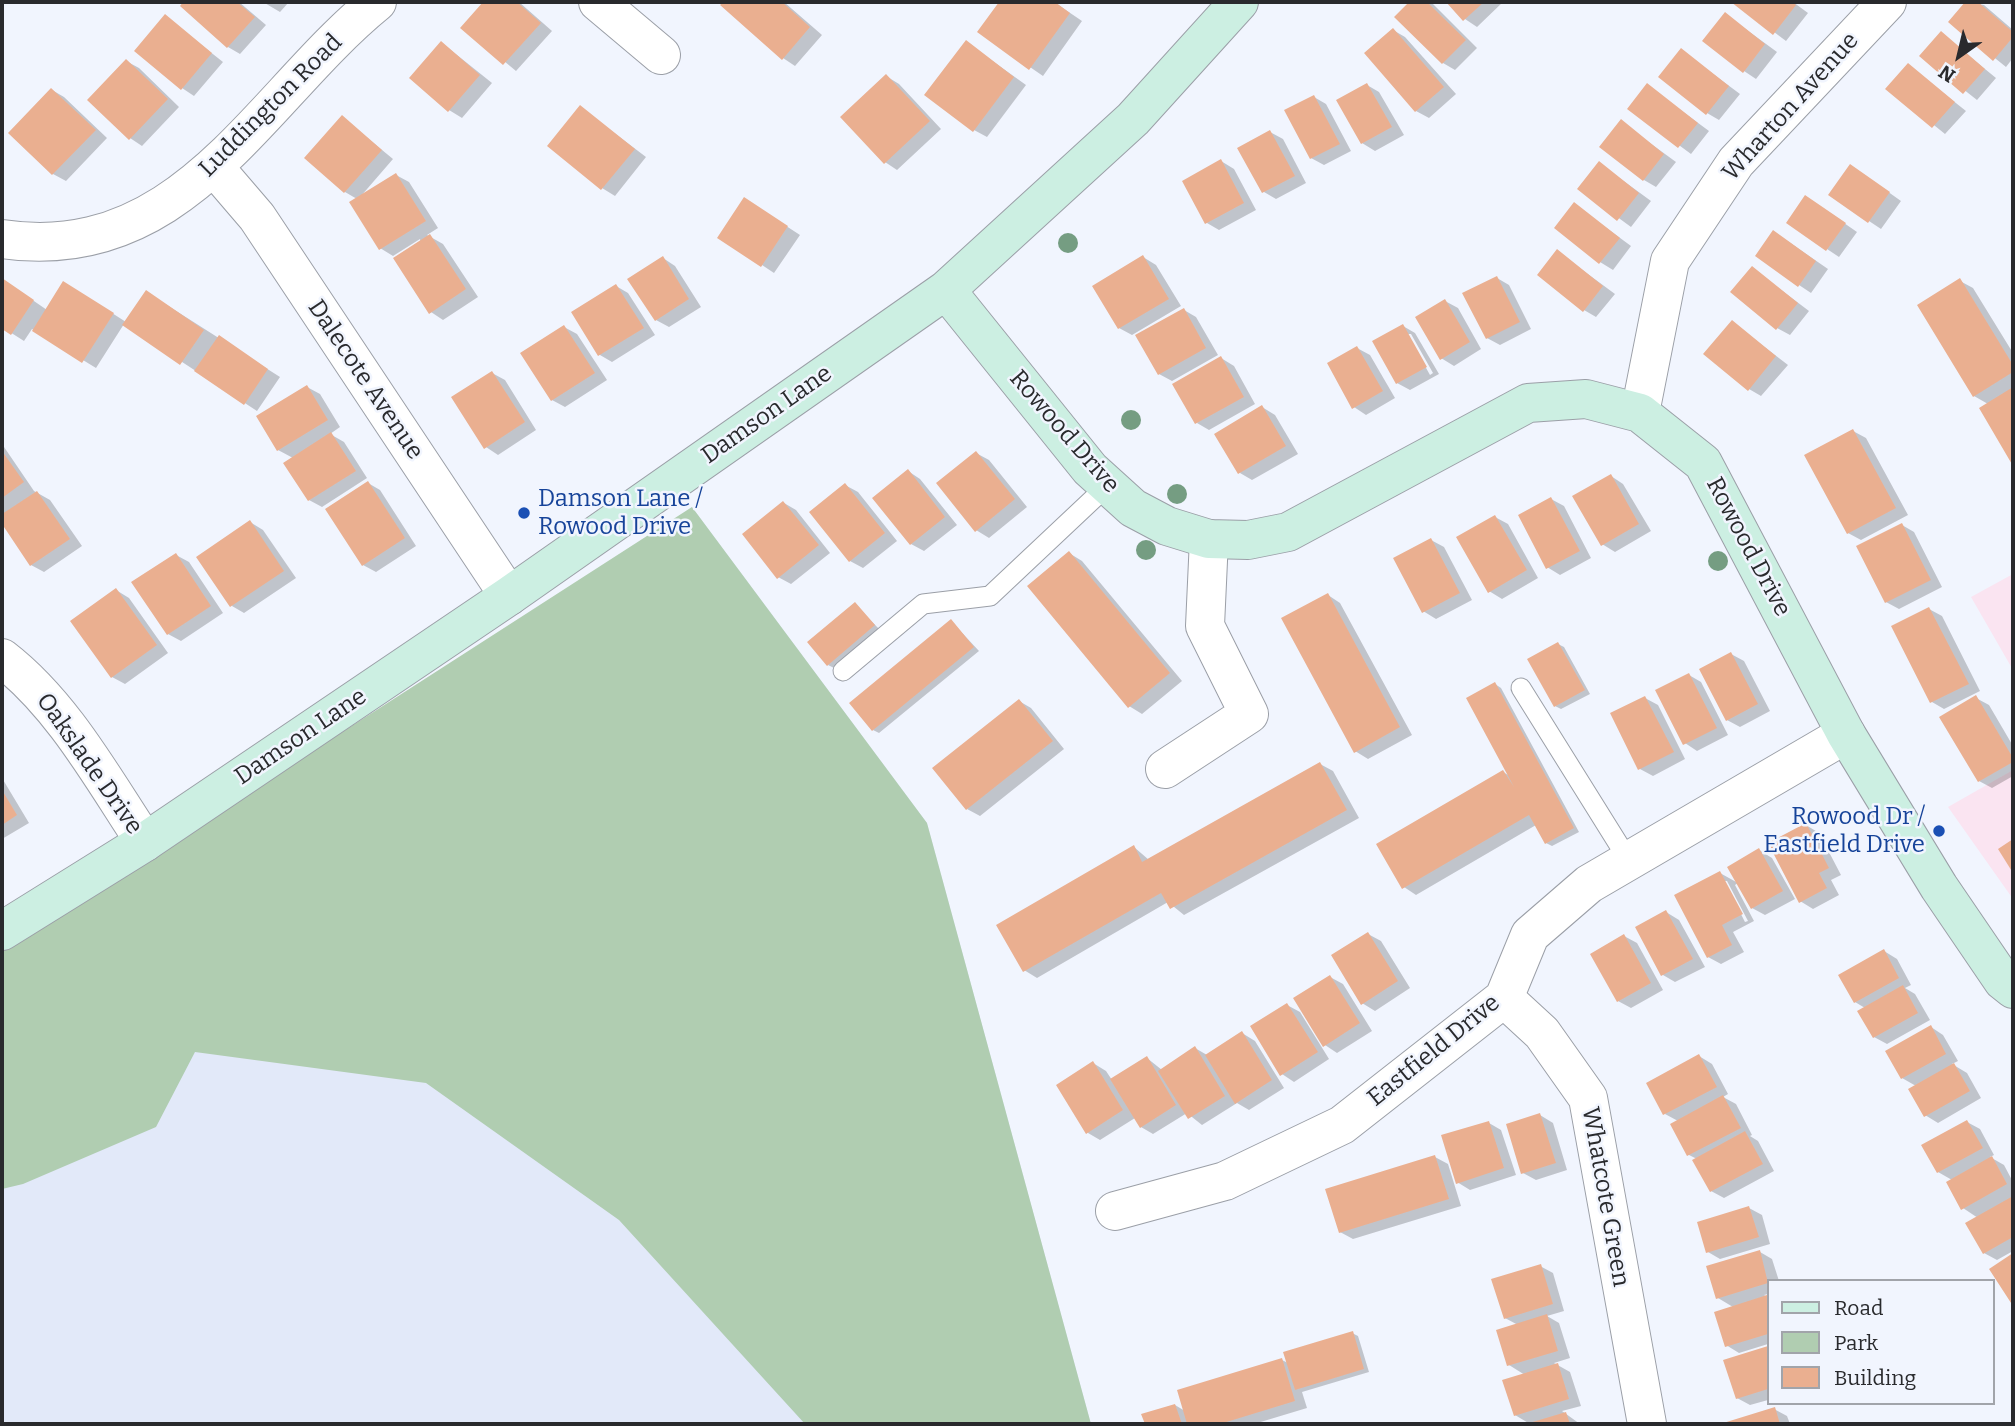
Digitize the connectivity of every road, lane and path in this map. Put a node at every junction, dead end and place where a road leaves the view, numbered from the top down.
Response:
1 (377, 2) edge
2 (598, 2) edge
3 (1239, 2) edge
4 (1887, 2) edge
5 (661, 55) dead end
6 (215, 168) junction
7 (2, 239) edge
8 (946, 290) junction
9 (1640, 413) junction
10 (1108, 485) junction
11 (1209, 539) junction
12 (509, 596) junction
13 (2, 658) edge
14 (843, 671) dead end
15 (1521, 688) dead end
16 (1846, 734) junction
17 (1165, 769) dead end
18 (145, 842) junction
19 (1629, 861) junction
20 (2, 931) edge
21 (2013, 989) edge
22 (1504, 998) junction
23 (1115, 1211) dead end
24 (1647, 1424) edge

1 - 6 street, Luddington Road
2 - 5 street
3 - 8 street, Damson Lane
4 - 9 street, Wharton Avenue
6 - 7 street, Luddington Road
6 - 12 street, Dalecote Avenue
8 - 10 street, Rowood Drive
8 - 12 street, Damson Lane
9 - 11 street, Rowood Drive
9 - 16 street, Rowood Drive
10 - 11 street, Rowood Drive
10 - 14 lane
11 - 17 street
12 - 18 street, Damson Lane
13 - 18 street, Oakslade Drive
15 - 19 lane
16 - 19 street, Eastfield Drive
16 - 21 street, Rowood Drive
18 - 20 street, Damson Lane
19 - 22 street, Eastfield Drive
22 - 23 street, Eastfield Drive
22 - 24 street, Whatcote Green

